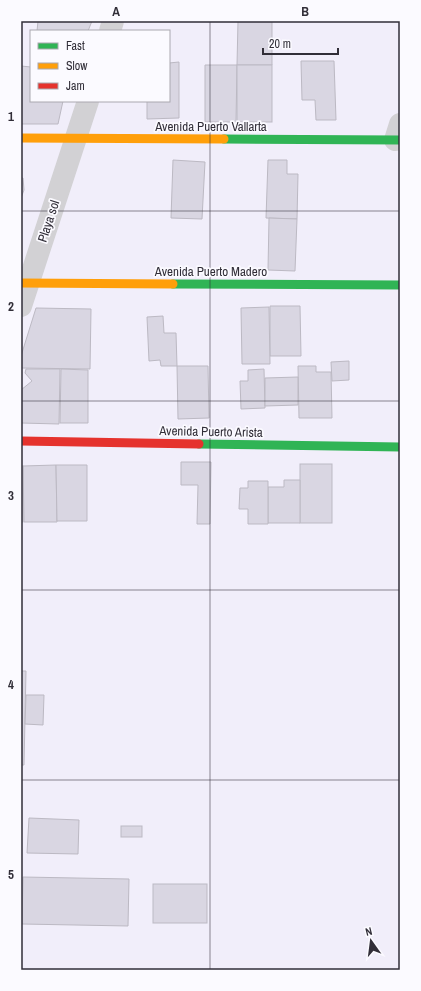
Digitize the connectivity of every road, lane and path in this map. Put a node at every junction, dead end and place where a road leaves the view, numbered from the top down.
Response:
1 (88, 102) edge
2 (398, 135) edge
3 (21, 138) edge
4 (76, 138) junction
5 (24, 283) edge
6 (400, 285) edge
7 (21, 306) edge
8 (21, 441) edge
9 (400, 447) edge

1 - 4 street, Playa sol
2 - 4 street, Avenida Puerto Vallarta
3 - 4 street, Avenida Puerto Vallarta
4 - 5 street, Playa sol
5 - 6 street, Avenida Puerto Madero
5 - 7 street, Playa sol
8 - 9 street, Avenida Puerto Arista

